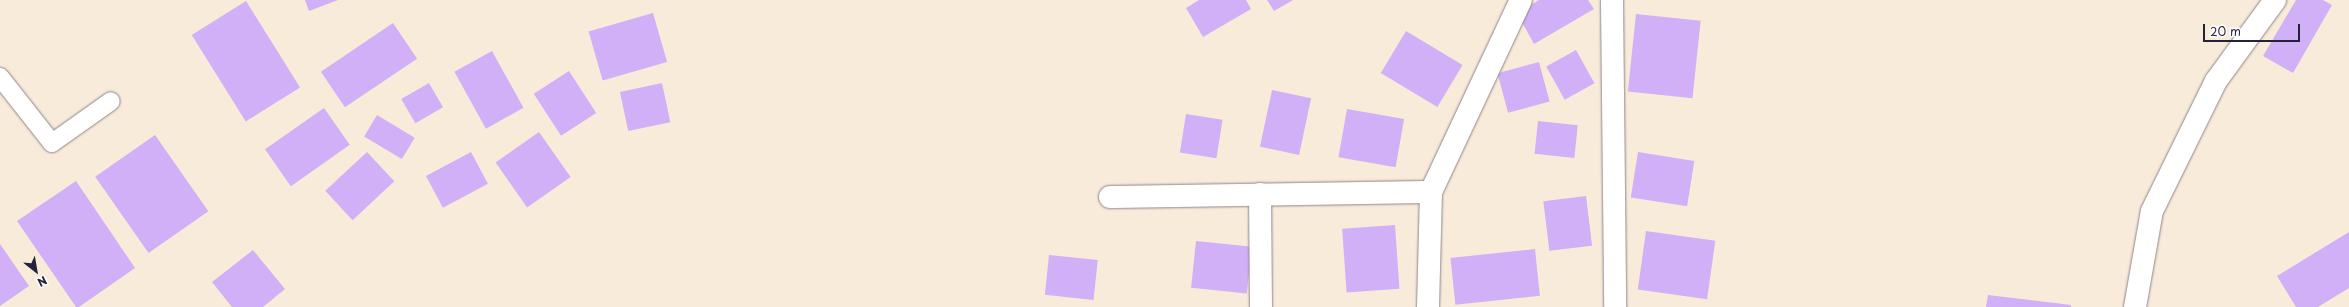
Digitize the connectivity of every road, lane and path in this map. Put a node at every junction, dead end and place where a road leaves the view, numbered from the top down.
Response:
1 (1521, 0) edge
2 (1612, 0) edge
3 (2275, 0) edge
4 (0, 77) edge
5 (111, 101) dead end
6 (1431, 192) junction
7 (1260, 194) junction
8 (1110, 197) dead end
9 (1261, 307) edge
10 (1428, 307) edge
11 (1615, 307) edge
12 (2135, 307) edge

1 - 6 street
2 - 11 street
3 - 12 street
4 - 5 lane
6 - 7 street
6 - 10 street
7 - 8 street
7 - 9 street

